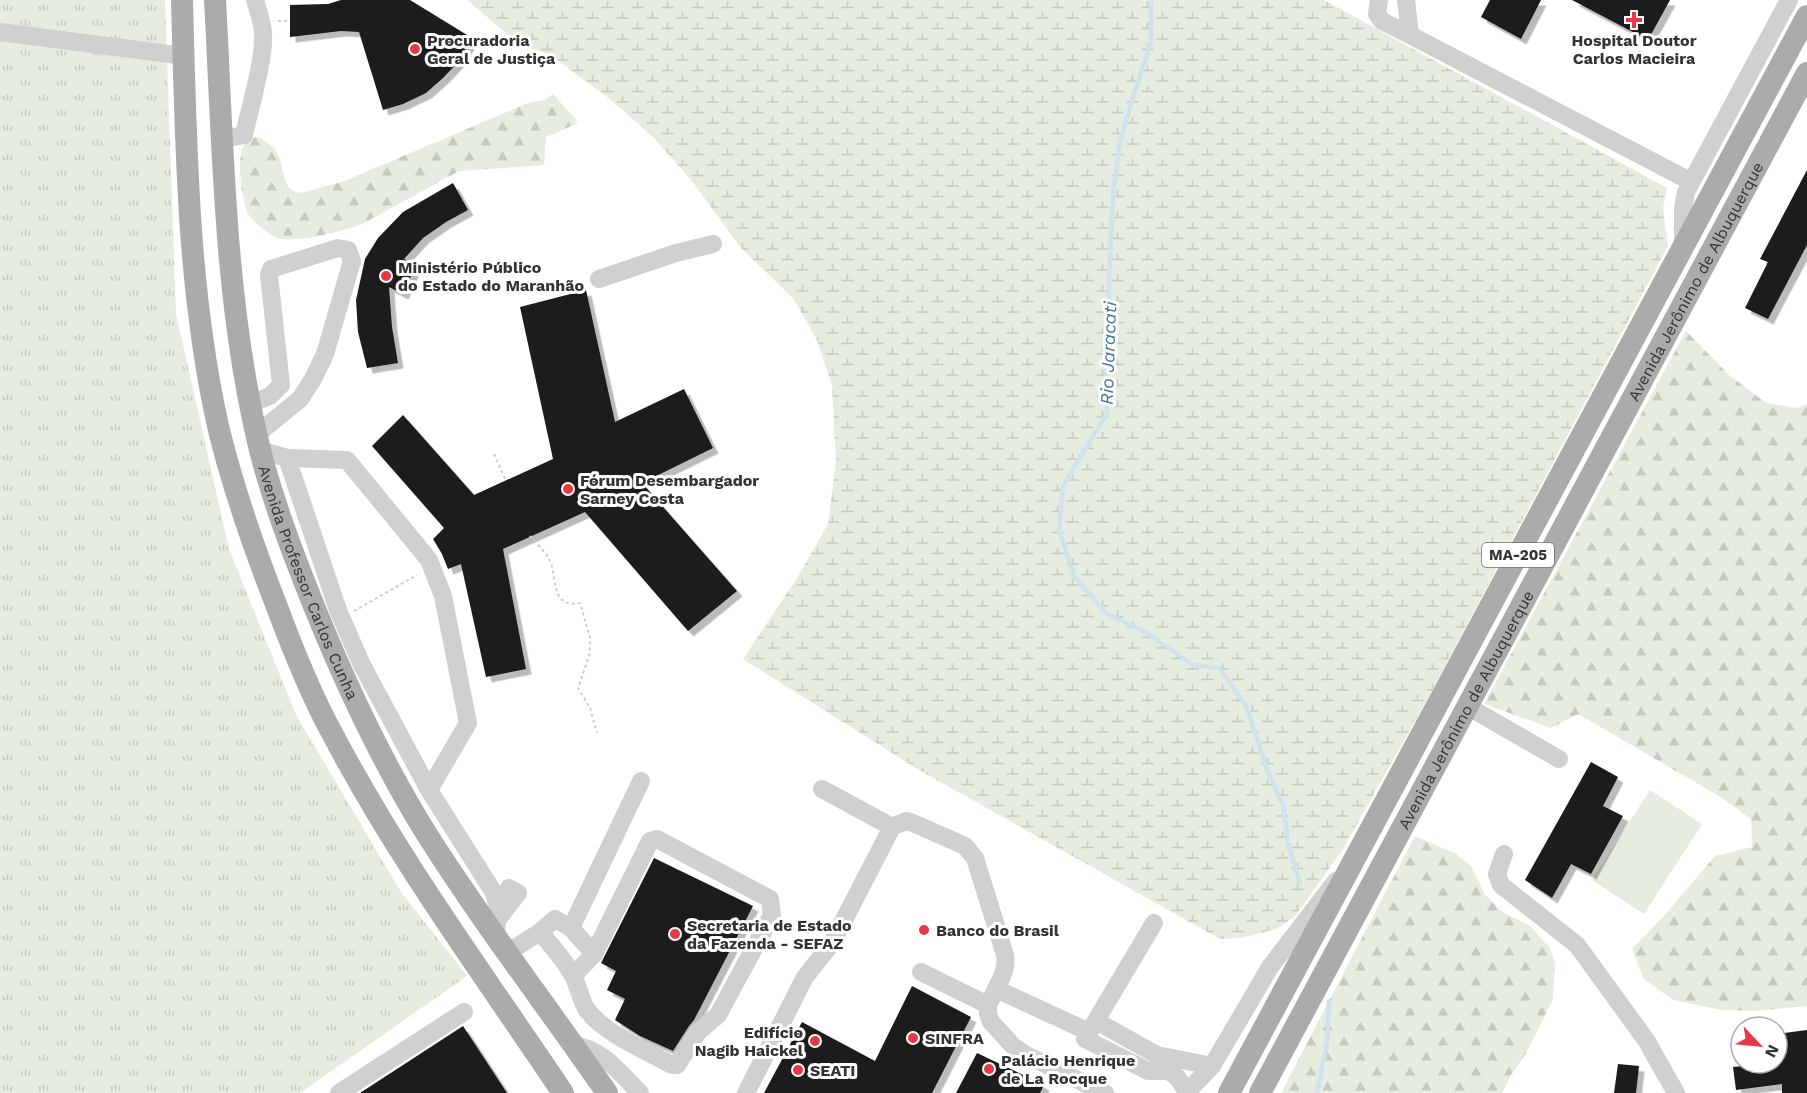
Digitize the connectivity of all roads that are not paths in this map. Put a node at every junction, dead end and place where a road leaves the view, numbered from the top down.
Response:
1 (182, 0) edge
2 (215, 0) edge
3 (255, 0) edge
4 (1379, 0) edge
5 (1406, 0) edge
6 (1789, 0) edge
7 (1807, 16) edge
8 (0, 32) edge
9 (1410, 35) junction
10 (184, 56) junction
11 (1807, 73) edge
12 (222, 139) junction
13 (1690, 182) junction
14 (713, 244) dead end
15 (1683, 247) junction
16 (598, 279) dead end
17 (250, 405) junction
18 (258, 442) junction
19 (287, 458) junction
20 (1467, 706) junction
21 (332, 733) junction
22 (1559, 759) dead end
23 (641, 781) dead end
24 (822, 789) dead end
25 (429, 790) junction
26 (409, 803) junction
27 (892, 827) junction
28 (399, 849) junction
29 (1358, 854) junction
30 (1504, 854) dead end
31 (514, 890) dead end
32 (1154, 923) dead end
33 (571, 928) junction
34 (540, 932) junction
35 (497, 933) junction
36 (594, 954) junction
37 (921, 972) dead end
38 (573, 976) junction
39 (992, 997) junction
40 (464, 1012) dead end
41 (1090, 1031) junction
42 (573, 1045) junction
43 (1278, 1058) junction
44 (1212, 1066) junction
45 (339, 1093) edge
46 (563, 1093) edge
47 (607, 1093) edge
48 (640, 1093) edge
49 (746, 1093) edge
50 (1105, 1093) edge
51 (1186, 1093) edge
52 (1229, 1093) edge
53 (1260, 1093) edge
54 (1265, 1093) edge
55 (1676, 1093) edge

1 - 10 main road
2 - 12 main road, Avenida Professor Carlos Cunha
3 - 12 street
4 - 9 street
5 - 9 street
6 - 13 street, Avenida Jerônimo de Albuquerque
7 - 15 main road, Avenida Jerônimo de Albuquerque / MA-205
8 - 10 street
9 - 13 street
10 - 21 main road
11 - 20 main road, Avenida Jerônimo de Albuquerque / MA-205
12 - 17 main road, Avenida Professor Carlos Cunha
13 - 15 street, Avenida Jerônimo de Albuquerque
14 - 16 street
15 - 29 main road, Avenida Jerônimo de Albuquerque / MA-205
17 - 18 main road, Avenida Professor Carlos Cunha
17 - 18 street
18 - 19 street
18 - 26 main road, Avenida Professor Carlos Cunha
19 - 25 street
19 - 25 street
20 - 22 street
20 - 43 main road, Avenida Jerônimo de Albuquerque / MA-205
21 - 26 main road
21 - 28 main road
23 - 33 street
24 - 27 street
25 - 35 street
26 - 35 main road, Avenida Professor Carlos Cunha
27 - 39 street
27 - 49 street
28 - 35 main road
28 - 46 main road
29 - 44 street
29 - 52 main road, Avenida Jerônimo de Albuquerque / MA-205
30 - 55 street
31 - 35 street
32 - 41 street
33 - 34 street
33 - 36 street
34 - 35 street
34 - 38 street
35 - 42 main road, Avenida Professor Carlos Cunha
36 - 38 street
36 - 38 street
37 - 39 street
39 - 41 street
39 - 50 street
40 - 45 street
41 - 44 street
41 - 51 street
42 - 47 main road, Avenida Professor Carlos Cunha
42 - 48 street
43 - 53 main road, Avenida Jerônimo de Albuquerque / MA-205
43 - 54 main road
44 - 51 street

